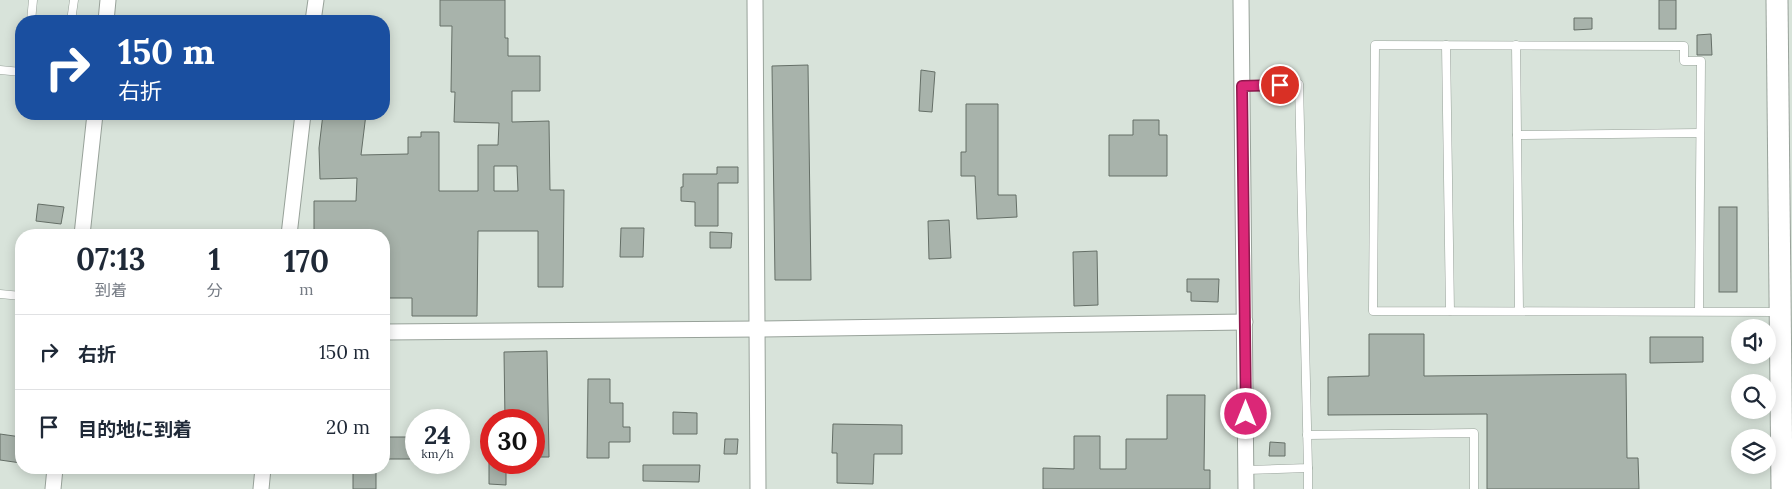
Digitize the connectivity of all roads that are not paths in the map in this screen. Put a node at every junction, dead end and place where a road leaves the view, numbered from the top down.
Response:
1 (33, 0) edge
2 (74, 0) edge
3 (108, 0) edge
4 (316, 0) edge
5 (755, 0) edge
6 (1241, 0) edge
7 (1777, 0) edge
8 (32, 15) edge
9 (72, 15) edge
10 (107, 15) edge
11 (315, 15) edge
12 (1446, 45) junction
13 (1516, 45) junction
14 (0, 70) edge
15 (15, 71) edge
16 (1242, 86) junction
17 (94, 120) edge
18 (302, 120) edge
19 (1700, 134) junction
20 (1517, 135) junction
21 (83, 229) edge
22 (290, 229) edge
23 (0, 294) edge
24 (15, 295) edge
25 (1450, 311) junction
26 (1518, 311) junction
27 (1699, 312) junction
28 (1785, 319) edge
29 (1245, 322) junction
30 (758, 329) junction
31 (390, 332) edge
32 (1307, 435) junction
33 (1308, 468) junction
34 (1246, 470) junction
35 (54, 474) edge
36 (262, 474) edge
37 (53, 489) edge
38 (261, 489) edge
39 (758, 489) edge
40 (1246, 489) edge
41 (1308, 489) edge
42 (1474, 489) edge
43 (1782, 489) edge

1 - 8 lane
2 - 9 lane
3 - 10 street
4 - 11 street
5 - 30 street
6 - 16 street
7 - 28 main road
12 - 13 lane
12 - 25 lane
12 - 25 lane
13 - 19 lane
13 - 20 lane
14 - 15 lane
16 - 29 street
16 - 32 lane
17 - 21 street
18 - 22 street
19 - 20 lane
19 - 27 lane
20 - 26 lane
23 - 24 lane
25 - 26 lane
26 - 27 lane
27 - 28 lane
28 - 43 main road
29 - 30 street
29 - 34 street
30 - 31 street
30 - 39 street
32 - 33 lane
32 - 42 lane
33 - 34 lane
33 - 41 lane
34 - 40 street
35 - 37 street
36 - 38 street

